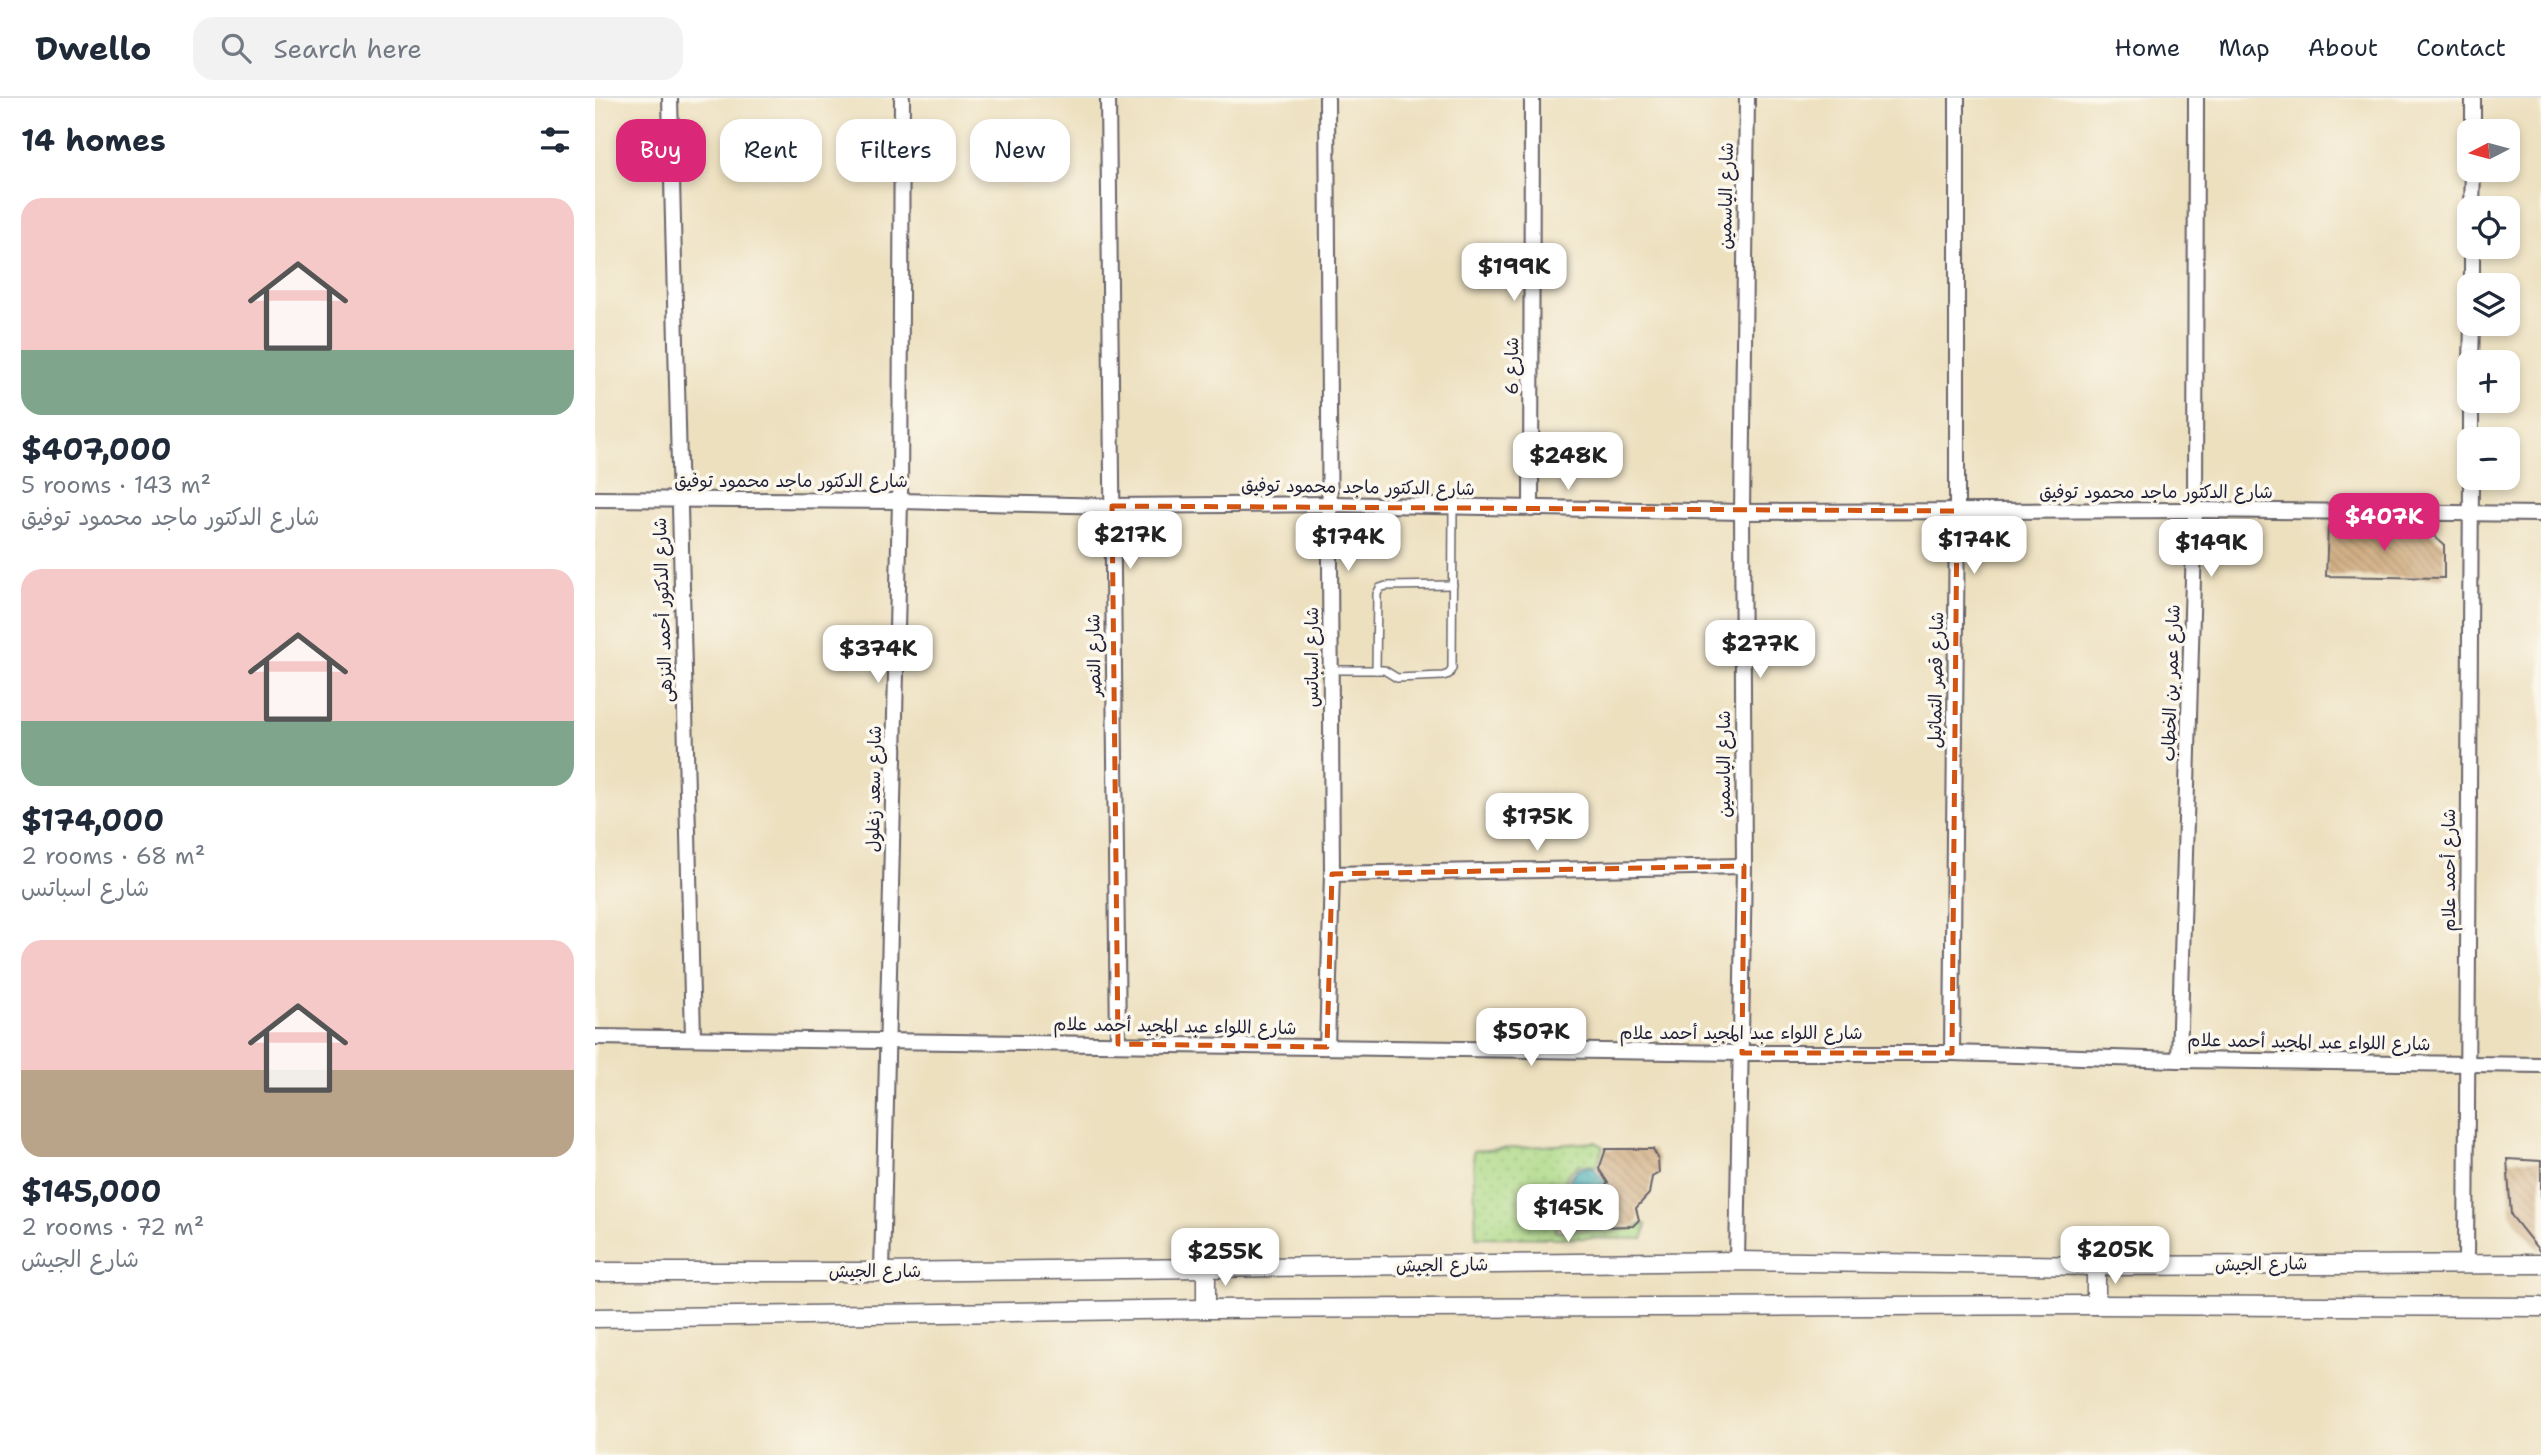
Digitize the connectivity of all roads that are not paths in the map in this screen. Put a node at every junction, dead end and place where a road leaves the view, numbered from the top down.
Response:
1 (670, 98) edge
2 (902, 98) edge
3 (1108, 98) edge
4 (1327, 98) edge
5 (1532, 98) edge
6 (1747, 98) edge
7 (1957, 98) edge
8 (2196, 98) edge
9 (2473, 98) edge
10 (2473, 119) edge
11 (2470, 490) edge
12 (595, 499) edge
13 (679, 499) junction
14 (900, 501) junction
15 (1331, 504) junction
16 (1112, 506) junction
17 (1453, 507) junction
18 (1531, 509) junction
19 (2196, 510) junction
20 (1957, 511) junction
21 (1742, 512) junction
22 (2470, 513) junction
23 (2541, 513) edge
24 (1453, 585) junction
25 (1331, 670) junction
26 (1376, 670) junction
27 (1744, 866) junction
28 (1332, 874) junction
29 (595, 1037) edge
30 (693, 1037) junction
31 (887, 1042) junction
32 (1118, 1044) junction
33 (1327, 1047) junction
34 (1742, 1053) junction
35 (1952, 1053) junction
36 (2179, 1060) junction
37 (2468, 1064) junction
38 (2541, 1065) edge
39 (1737, 1261) junction
40 (2466, 1262) junction
41 (2541, 1264) edge
42 (2096, 1266) junction
43 (1206, 1268) junction
44 (595, 1272) edge
45 (882, 1272) junction
46 (2096, 1305) junction
47 (2541, 1307) edge
48 (1206, 1309) junction
49 (595, 1318) edge

1 - 13 street, شارع الدكتور أحمد النزهى
2 - 14 street, شارع سعد زغلول
3 - 16 street, شارع النصر
4 - 15 street, شارع اسباتس
5 - 18 street, شارع 6
6 - 21 street, شارع الياسمين
7 - 20 street, شارع قصر التماثيل
8 - 19 street, شارع عمر بن الخطاب
9 - 10 street
11 - 22 street, شارع أحمد علام
12 - 13 street, شارع الدكتور ماجد محمود توفيق
13 - 14 street, شارع الدكتور ماجد محمود توفيق
13 - 30 street, شارع الدكتور أحمد النزهى
14 - 16 street, شارع الدكتور ماجد محمود توفيق
14 - 31 street, شارع سعد زغلول
15 - 16 street, شارع الدكتور ماجد محمود توفيق
15 - 17 street, شارع الدكتور ماجد محمود توفيق
15 - 25 street, شارع اسباتس
16 - 32 street, شارع النصر
17 - 18 street, شارع الدكتور ماجد محمود توفيق
17 - 24 lane
18 - 21 street, شارع الدكتور ماجد محمود توفيق
19 - 20 street, شارع الدكتور ماجد محمود توفيق
19 - 22 street, شارع الدكتور ماجد محمود توفيق
19 - 36 street, شارع عمر بن الخطاب
20 - 21 street, شارع الدكتور ماجد محمود توفيق
20 - 35 street, شارع قصر التماثيل
21 - 27 street, شارع الياسمين
22 - 23 street, شارع الدكتور ماجد محمود توفيق
22 - 37 street, شارع أحمد علام
24 - 26 lane
24 - 26 lane
25 - 26 lane
25 - 28 street, شارع اسباتس
27 - 28 street
27 - 34 street, شارع الياسمين
28 - 33 street, شارع اسباتس
29 - 30 street, شارع اللواء عبد المجيد أحمد علام
30 - 31 street, شارع اللواء عبد المجيد أحمد علام
31 - 32 street, شارع اللواء عبد المجيد أحمد علام
31 - 45 street, شارع سعد زغلول
32 - 33 street, شارع اللواء عبد المجيد أحمد علام
33 - 34 street, شارع اللواء عبد المجيد أحمد علام
34 - 35 street, شارع اللواء عبد المجيد أحمد علام
34 - 39 street, شارع الياسمين
35 - 36 street, شارع اللواء عبد المجيد أحمد علام
36 - 37 street, شارع اللواء عبد المجيد أحمد علام
37 - 38 street, شارع اللواء عبد المجيد أحمد علام
37 - 40 street, شارع أحمد علام
39 - 42 street, شارع الجيش
39 - 43 street, شارع الجيش
40 - 41 street, شارع الجيش
40 - 42 street, شارع الجيش
42 - 46 street
43 - 45 street, شارع الجيش
43 - 48 street
44 - 45 street, شارع الجيش
46 - 47 street
46 - 48 street
48 - 49 street

